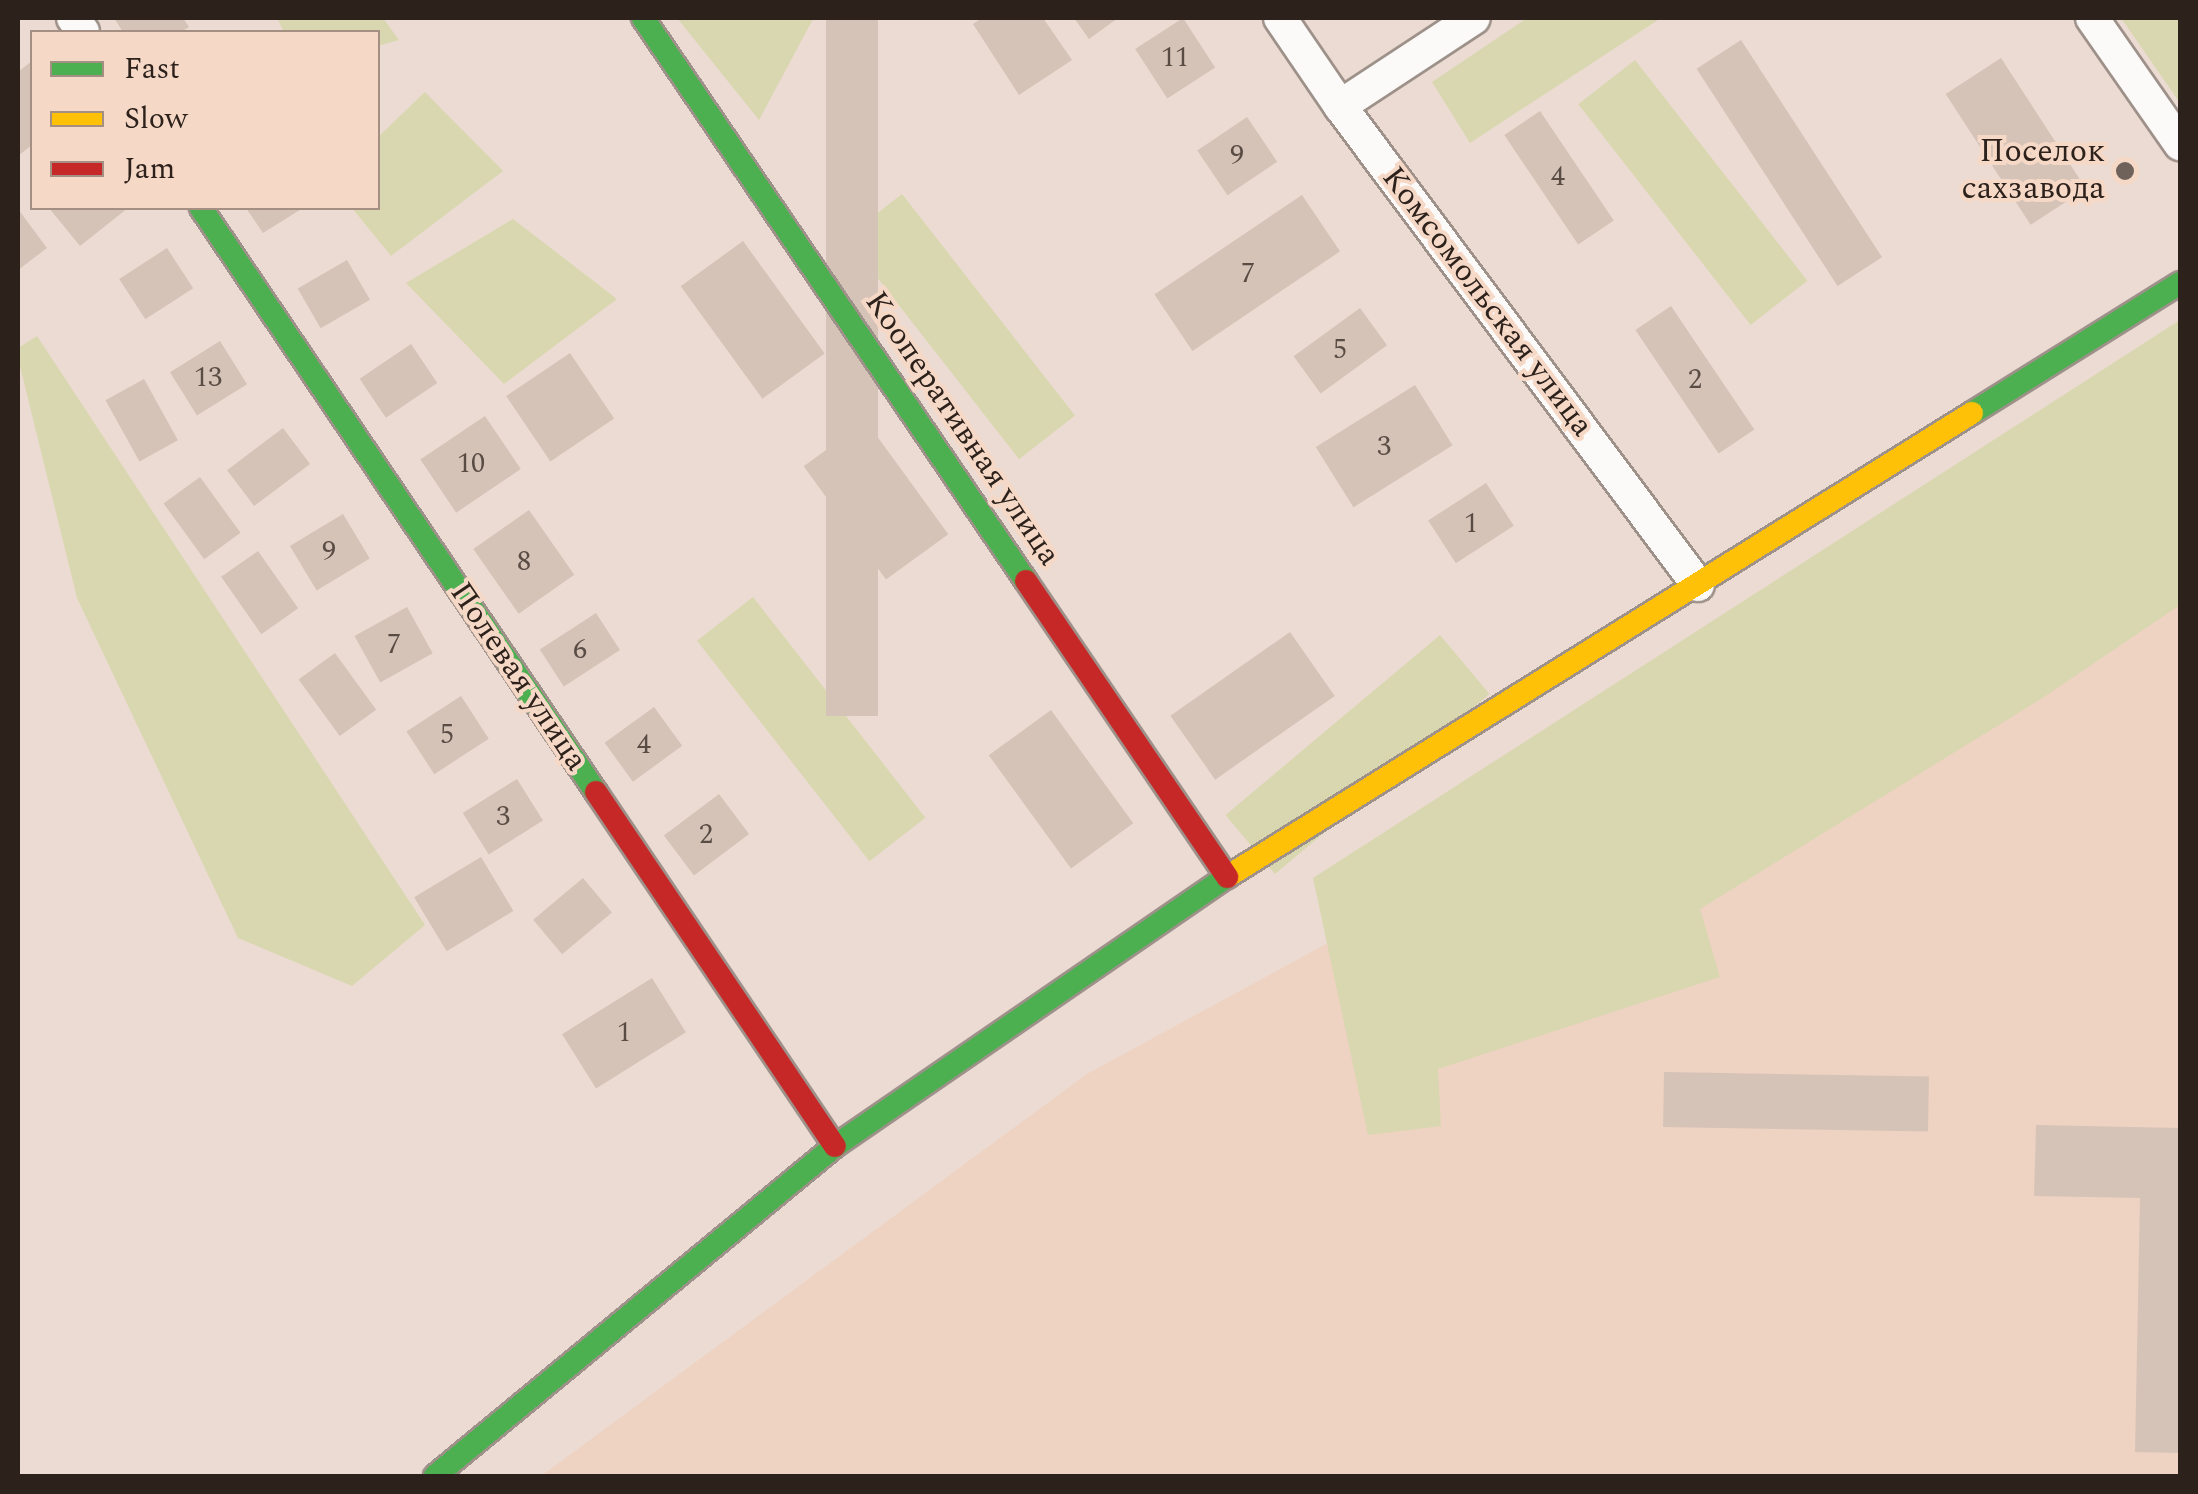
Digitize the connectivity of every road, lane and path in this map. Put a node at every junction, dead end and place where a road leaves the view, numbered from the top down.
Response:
1 (643, 18) edge
2 (1280, 18) edge
3 (1474, 18) edge
4 (2092, 18) edge
5 (1340, 106) junction
6 (2180, 144) edge
7 (202, 210) edge
8 (2180, 283) edge
9 (1698, 585) junction
10 (1227, 877) junction
11 (835, 1146) junction
12 (435, 1476) edge

1 - 10 street, Кооперативная улица
2 - 5 street, Комсомольская улица
3 - 5 street
4 - 6 street
5 - 9 street, Комсомольская улица
7 - 11 street, Полевая улица
8 - 9 street
9 - 10 street
10 - 11 street
11 - 12 street

